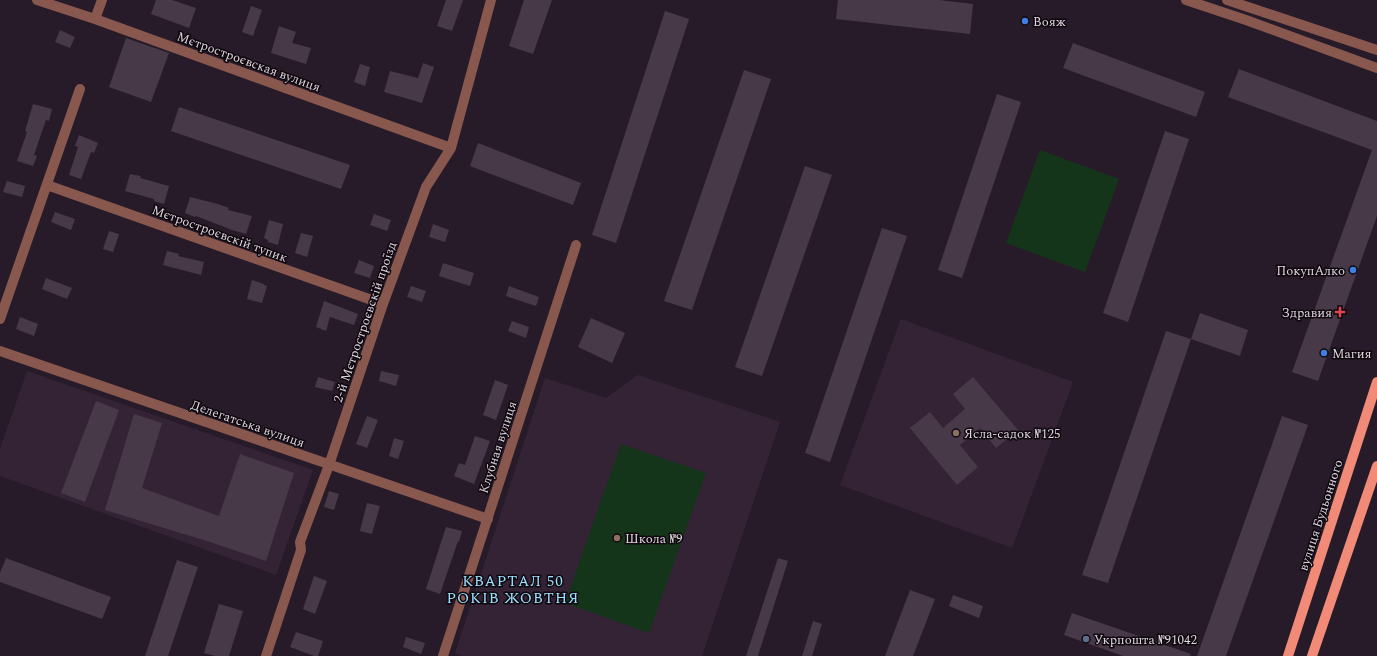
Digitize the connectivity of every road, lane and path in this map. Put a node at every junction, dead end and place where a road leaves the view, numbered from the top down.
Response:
1 (37, 0) edge
2 (102, 0) edge
3 (491, 0) edge
4 (1186, 0) edge
5 (1227, 0) edge
6 (95, 19) junction
7 (1377, 50) edge
8 (1377, 68) edge
9 (80, 89) dead end
10 (451, 148) junction
11 (47, 185) junction
12 (576, 246) dead end
13 (383, 304) junction
14 (0, 319) edge
15 (0, 350) edge
16 (1377, 382) edge
17 (329, 464) junction
18 (1377, 466) edge
19 (488, 519) junction
20 (266, 656) edge
21 (443, 656) edge
22 (1288, 656) edge
23 (1312, 656) edge

1 - 6 street, Мєтростроєвская вулиця
2 - 6 street
3 - 10 street, 2-й Мєтростроєвскій проїзд
4 - 8 street
5 - 7 street
6 - 10 street, Мєтростроєвская вулиця
9 - 11 street
10 - 13 street, 2-й Мєтростроєвскій проїзд
11 - 13 street, Мєтростроєвскій тупик
11 - 14 street
12 - 19 street, Клубная вулиця
13 - 17 street, 2-й Мєтростроєвскій проїзд
15 - 17 street, Делегатська вулиця
16 - 22 main road, вулиця Будьонного
17 - 19 street, Делегатська вулиця
17 - 20 street, 2-й Мєтростроєвскій проїзд
18 - 23 main road
19 - 21 street, Клубная вулиця

